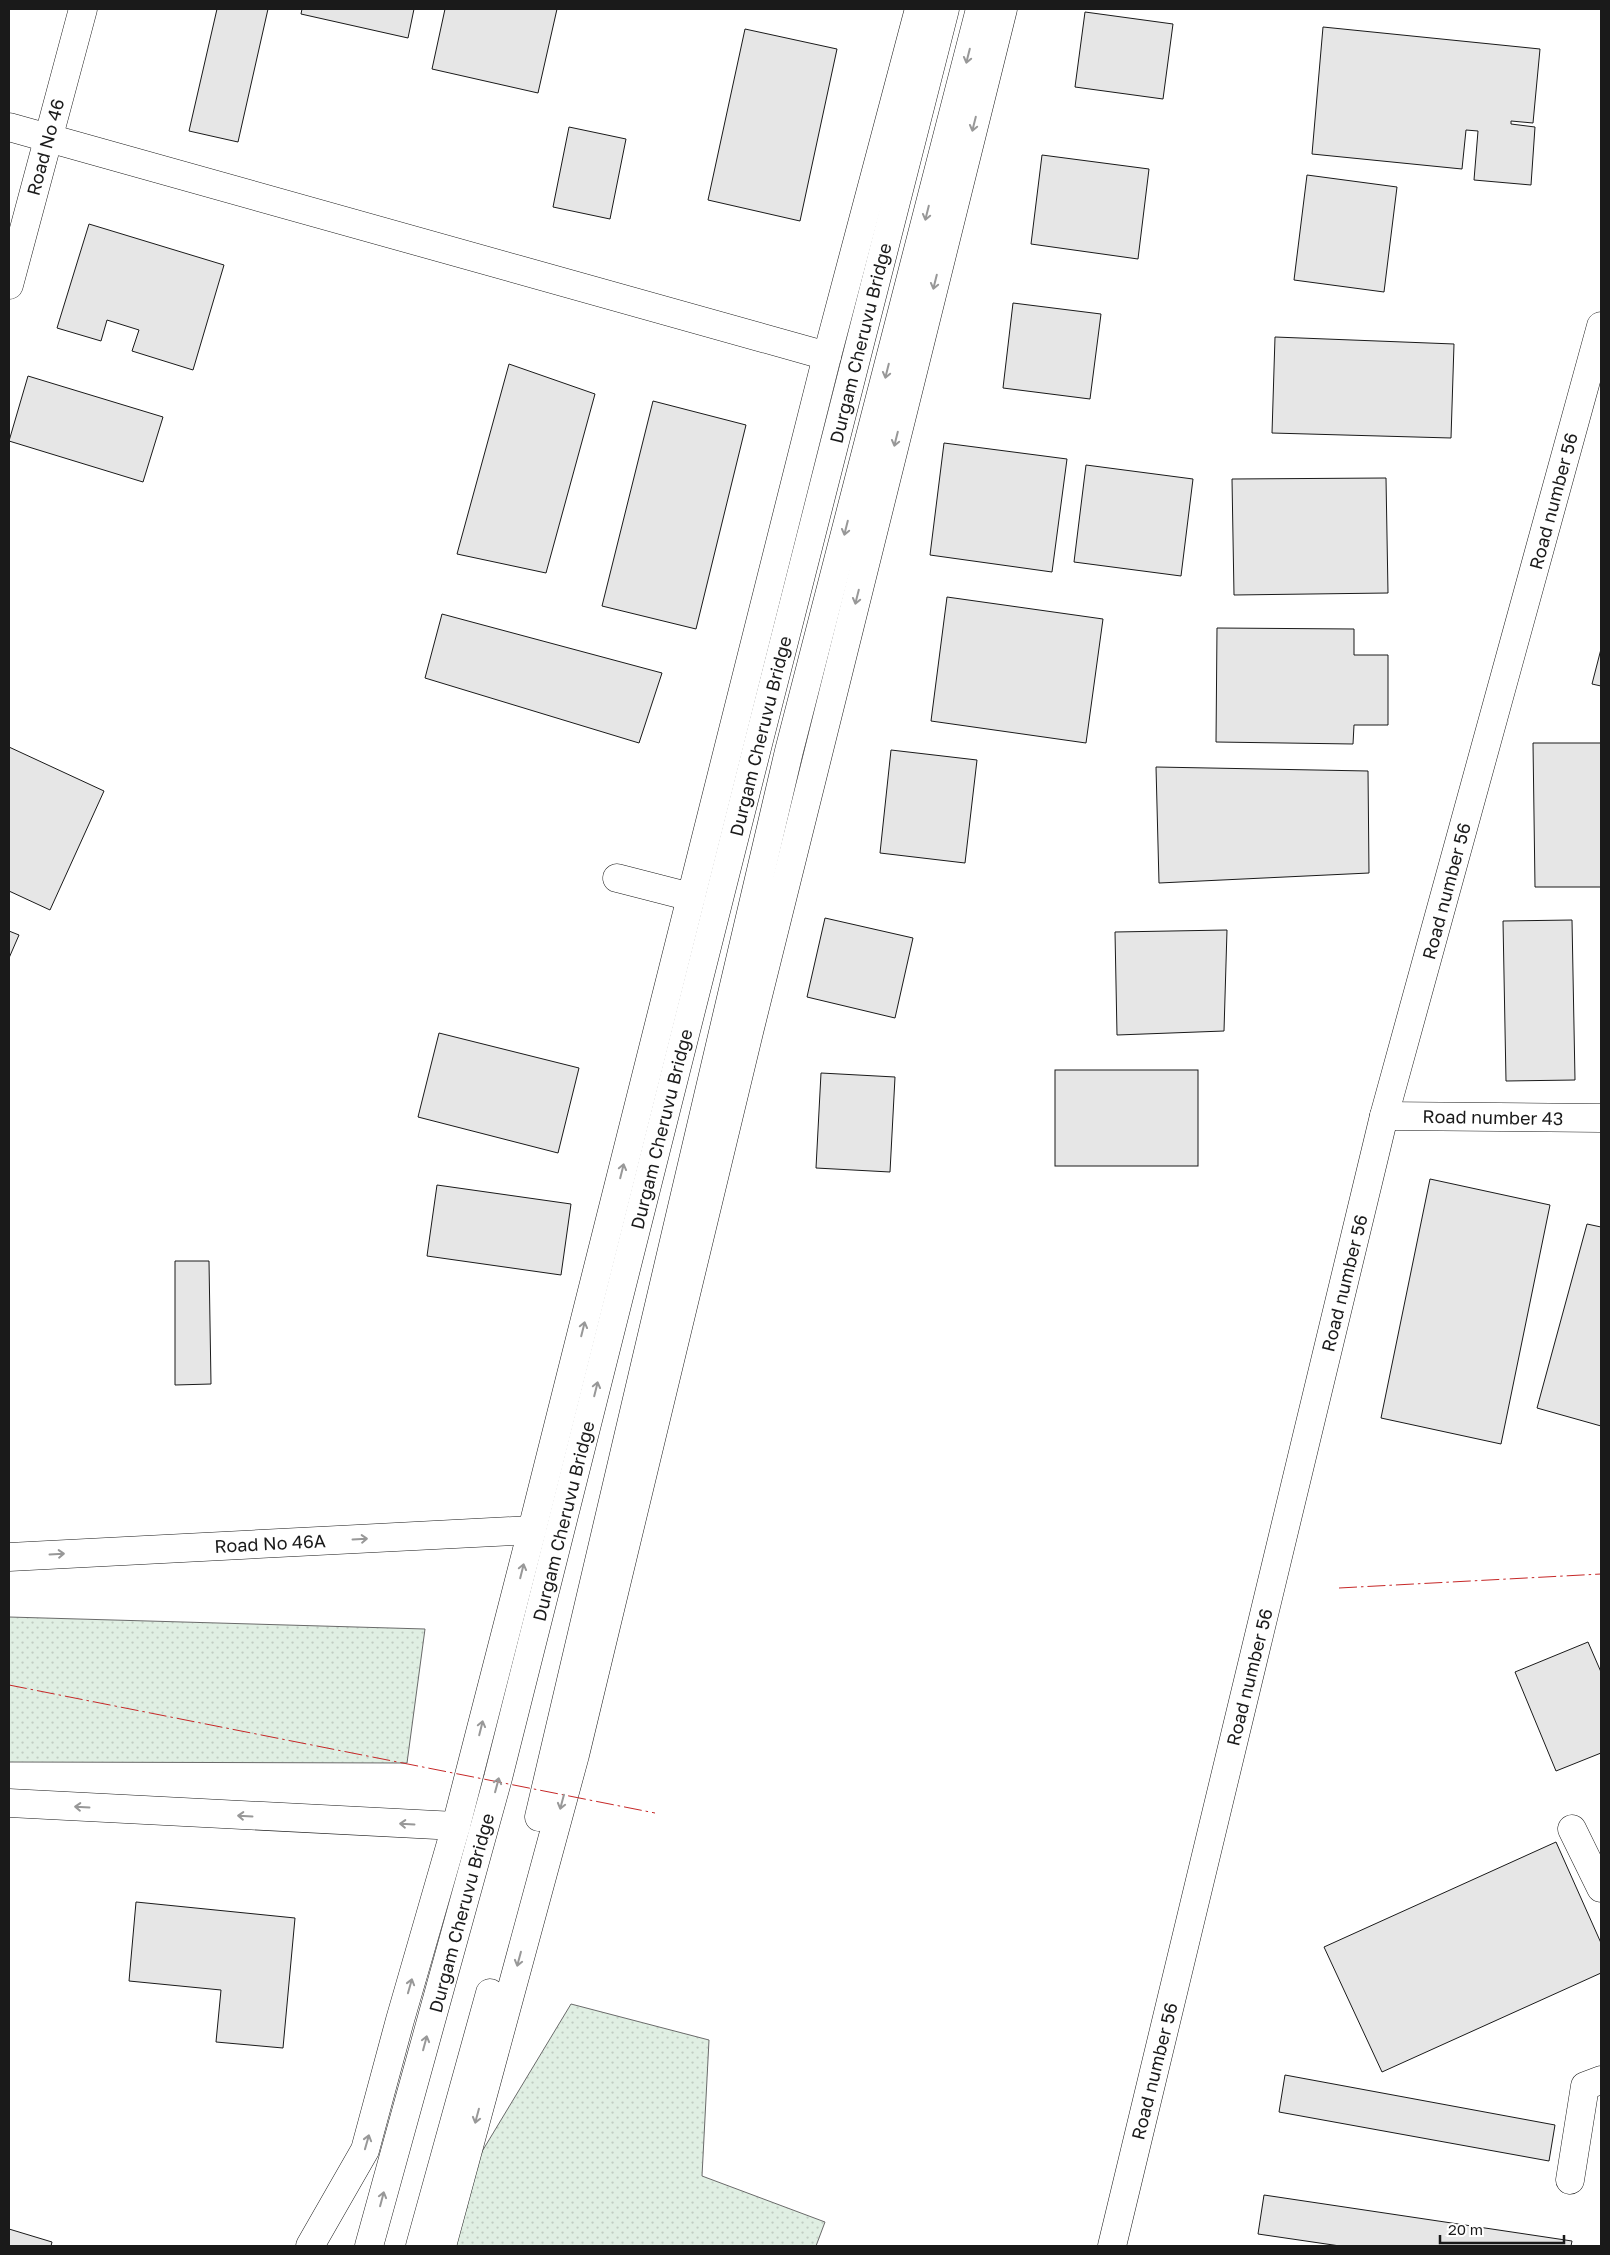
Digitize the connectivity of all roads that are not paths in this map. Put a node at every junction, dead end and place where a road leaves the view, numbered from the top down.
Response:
1 (82, 9) edge
2 (919, 9) edge
3 (945, 9) edge
4 (980, 9) edge
5 (1003, 9) edge
6 (9, 127) edge
7 (47, 138) junction
8 (9, 285) edge
9 (1601, 326) edge
10 (827, 356) junction
11 (617, 878) dead end
12 (691, 897) junction
13 (1384, 1116) junction
14 (1601, 1118) edge
15 (532, 1530) junction
16 (9, 1557) edge
17 (9, 1804) edge
18 (456, 1826) junction
19 (1572, 1829) dead end
20 (1601, 1888) edge
21 (1601, 2080) edge
22 (1570, 2180) dead end
23 (310, 2246) edge
24 (369, 2246) edge
25 (420, 2246) edge
26 (442, 2246) edge
27 (1112, 2246) edge

1 - 7 main road, Road No 46
2 - 10 main road
24 -> 3 main road, Durgam Cheruvu Bridge
4 -> 25 main road, Durgam Cheruvu Bridge
5 -> 26 main road
6 - 7 main road
7 - 8 main road, Road No 46
7 - 10 main road
9 - 13 main road, Road number 56
10 - 12 main road
11 - 12 main road
15 -> 12 main road
13 - 14 main road, Road number 43
13 - 27 main road, Road number 56
16 -> 15 main road, Road No 46A
18 -> 15 main road
18 -> 17 main road
23 -> 18 main road
19 - 20 main road
21 - 22 main road

